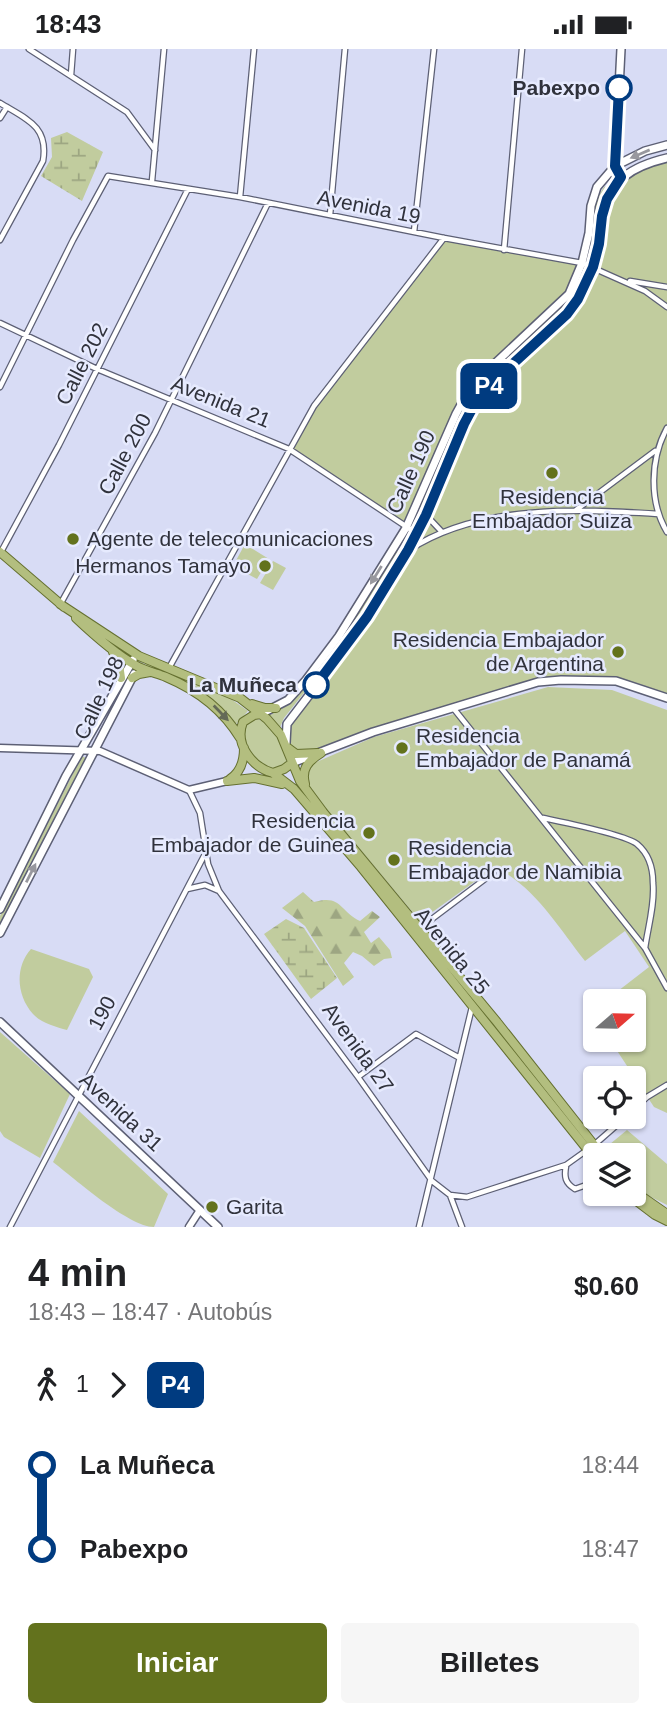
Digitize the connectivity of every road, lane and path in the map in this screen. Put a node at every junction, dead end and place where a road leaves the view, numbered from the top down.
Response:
1 (29, 49) edge
2 (73, 49) edge
3 (164, 49) edge
4 (254, 49) edge
5 (345, 49) edge
6 (435, 49) edge
7 (522, 49) edge
8 (621, 49) edge
9 (71, 75) junction
10 (0, 103) edge
11 (7, 107) junction
12 (0, 118) edge
13 (667, 145) edge
14 (155, 150) junction
15 (667, 158) edge
16 (615, 166) junction
17 (621, 177) junction
18 (152, 181) junction
19 (188, 188) junction
20 (240, 197) junction
21 (268, 203) junction
22 (330, 215) junction
23 (414, 232) junction
24 (444, 238) junction
25 (0, 240) edge
26 (504, 250) junction
27 (582, 263) junction
28 (593, 267) junction
29 (621, 279) junction
30 (667, 286) edge
31 (667, 307) edge
32 (0, 323) edge
33 (26, 334) junction
34 (97, 369) junction
35 (0, 387) edge
36 (171, 400) junction
37 (456, 414) junction
38 (467, 419) junction
39 (667, 428) edge
40 (289, 449) junction
41 (656, 451) junction
42 (414, 509) junction
43 (576, 510) junction
44 (658, 513) junction
45 (426, 515) junction
46 (406, 528) junction
47 (441, 531) junction
48 (667, 532) edge
49 (416, 534) junction
50 (396, 544) junction
51 (408, 550) junction
52 (0, 552) edge
53 (60, 604) junction
54 (112, 649) junction
55 (139, 656) junction
56 (134, 664) junction
57 (169, 668) junction
58 (152, 672) junction
59 (121, 678) junction
60 (131, 678) junction
61 (240, 698) junction
62 (667, 698) edge
63 (276, 708) junction
64 (454, 709) junction
65 (261, 714) junction
66 (240, 738) junction
67 (287, 746) junction
68 (0, 748) edge
69 (244, 748) junction
70 (81, 749) junction
71 (94, 750) junction
72 (321, 753) junction
73 (292, 762) junction
74 (270, 772) junction
75 (227, 781) junction
76 (294, 789) junction
77 (189, 790) junction
78 (307, 791) junction
79 (542, 817) junction
80 (206, 853) junction
81 (493, 873) dead end
82 (187, 889) junction
83 (219, 891) junction
84 (0, 909) edge
85 (419, 929) junction
86 (0, 933) edge
87 (645, 948) junction
88 (667, 988) edge
89 (473, 1005) junction
90 (0, 1022) edge
91 (458, 1057) junction
92 (358, 1076) junction
93 (667, 1085) edge
94 (79, 1095) junction
95 (646, 1099) edge
96 (612, 1129) edge
97 (587, 1143) edge
98 (587, 1143) edge
99 (597, 1143) edge
100 (583, 1153) edge
101 (566, 1165) junction
102 (432, 1181) junction
103 (583, 1186) edge
104 (450, 1195) junction
105 (646, 1199) edge
106 (642, 1206) edge
107 (200, 1210) junction
108 (667, 1214) edge
109 (667, 1221) edge
110 (10, 1227) edge
111 (189, 1227) edge
112 (218, 1227) edge
113 (419, 1227) edge
114 (462, 1227) edge

1 - 9 street
2 - 9 street
3 - 14 street
4 - 20 street
5 - 22 street
6 - 23 street
7 - 26 street
8 - 16 main road
9 - 14 street
10 - 11 street
11 - 12 street
11 - 25 street
13 -> 16 main road
14 - 18 street
15 - 17 main road
16 - 17 main road
16 - 27 main road, Calle 190
17 - 28 main road, Calle 190
18 - 19 street, Avenida 19
18 - 33 street, Avenida 19
19 - 20 street, Avenida 19
19 - 34 street, Calle 202
20 - 21 street, Avenida 19
21 - 22 street, Avenida 19
21 - 36 street, Calle 200
22 - 23 street, Avenida 19
23 - 24 street, Avenida 19
24 - 26 street, Avenida 19
24 - 40 street
26 - 27 street, Avenida 19
27 - 28 street, Avenida 19
27 - 37 main road, Calle 190
28 - 29 street, Avenida 19
28 - 38 main road, Calle 190
29 - 30 street
29 - 31 street
32 - 33 street, Avenida 21
33 - 34 street, Avenida 21
33 - 35 street
34 - 36 street, Avenida 21
34 - 52 street, Calle 202
36 - 40 street, Avenida 21
36 - 53 street, Calle 200
37 - 38 main road
37 - 42 main road, Calle 190
38 - 45 main road, Calle 190
39 - 41 street
40 - 46 street, Avenida 21
40 - 57 street
41 - 43 street
41 - 44 street
42 - 45 main road
42 - 46 main road, Calle 190
43 - 44 street
43 - 47 street
44 - 48 street
45 - 47 street
45 - 49 main road, Calle 190
46 - 49 street, Avenida 21
46 - 50 main road, Calle 190
47 - 51 street
49 - 51 main road, Calle 190
50 - 51 main road
50 -> 63 main road, Calle 190
51 - 67 main road, Calle 190
52 - 53 main road
53 - 54 main road
53 - 55 main road
54 - 56 main road
54 - 59 main road
55 - 56 main road, Calle 198
55 - 57 main road
56 - 58 main road
56 - 59 main road, Calle 198
56 - 60 main road, Calle 198
57 - 61 main road
58 - 60 main road
58 -> 66 main road
59 - 70 main road, Calle 198
60 - 71 main road, Calle 198
61 - 63 main road
61 - 65 main road
62 - 64 main road
63 - 65 main road, Calle 190
64 - 72 main road
64 - 79 street
65 - 66 main road
65 - 67 main road
66 - 69 main road
67 - 72 main road
67 - 73 main road, Avenida 25
68 - 70 street
69 - 74 main road, Avenida 25
69 - 75 main road
70 - 71 street
70 - 84 main road, Calle 198
71 - 77 street
86 -> 71 main road, Calle 198
72 - 73 main road
72 - 78 main road
73 - 74 main road
73 - 78 main road, Avenida 25
74 - 75 main road
74 - 76 main road, Avenida 25
75 - 76 main road
75 - 77 street
76 - 89 main road, Avenida 25
77 - 80 street, Avenida 27
78 - 85 main road, Avenida 25
79 - 87 street
79 - 87 street
80 - 82 street, 190
80 - 83 street, Avenida 27
81 - 85 street
82 - 83 street
82 - 94 street, 190
83 - 92 street, Avenida 27
85 - 98 main road, Avenida 25
87 - 88 street
89 - 91 street
89 - 97 main road, Avenida 25
90 - 94 main road, Avenida 31
91 - 92 street
91 - 102 street
92 - 102 street, Avenida 27
93 - 95 street
94 - 107 main road, Avenida 31
94 - 110 street, 190
96 - 99 street
100 - 101 street
101 - 103 street
101 - 104 street
102 - 104 street, Avenida 27
102 - 113 street
104 - 114 street
105 - 108 main road
106 - 109 main road
107 - 111 street
107 - 112 main road, Avenida 31

